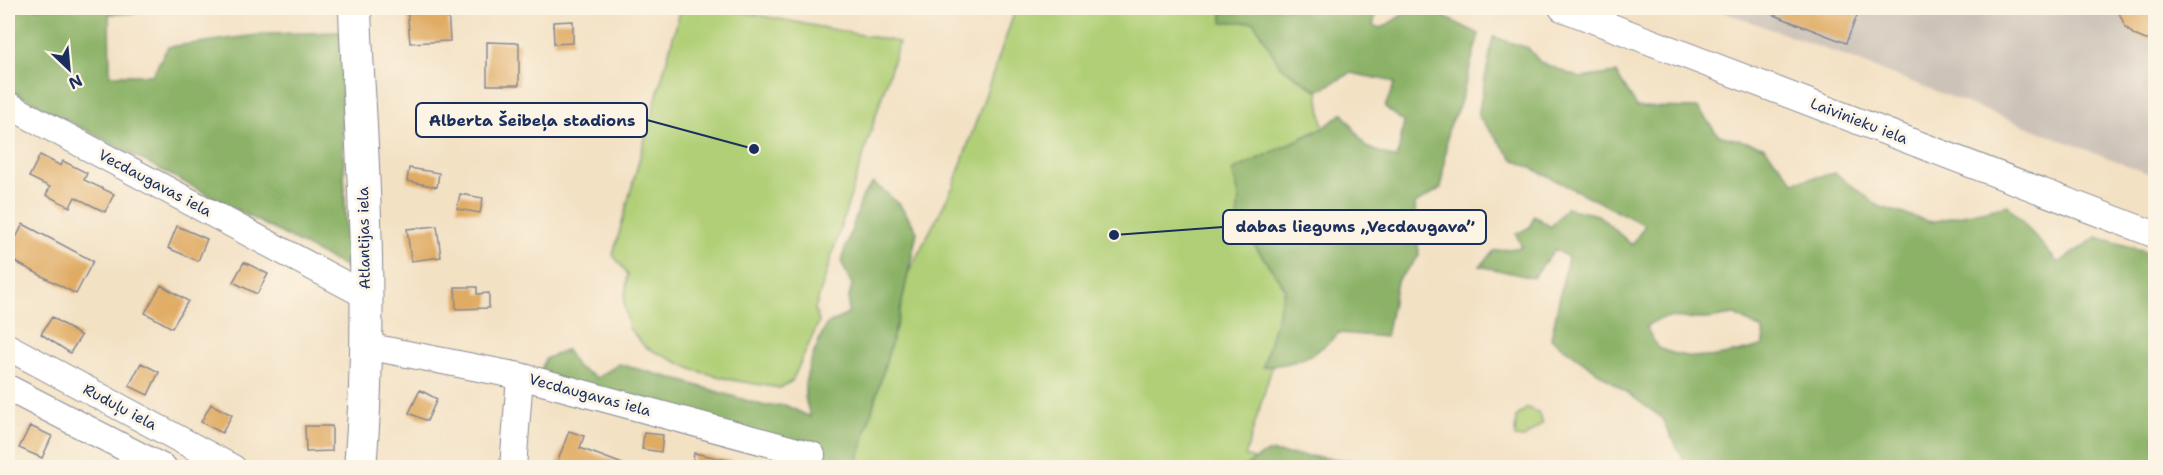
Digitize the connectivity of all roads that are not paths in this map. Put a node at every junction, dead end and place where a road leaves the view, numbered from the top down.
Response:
1 (355, 8) edge
2 (1562, 8) edge
3 (8, 105) edge
4 (2156, 235) edge
5 (365, 295) junction
6 (366, 345) junction
7 (8, 347) edge
8 (520, 376) junction
9 (8, 387) edge
10 (812, 454) dead end
11 (164, 468) edge
12 (233, 468) edge
13 (360, 468) edge
14 (513, 468) edge

1 - 5 main road, Atlantijas iela
2 - 4 street, Laivinieku iela
3 - 5 street, Vecdaugavas iela
5 - 6 main road, Atlantijas iela
6 - 8 street, Vecdaugavas iela
6 - 13 main road, Atlantijas iela
7 - 12 street, Ruduļu iela
8 - 10 street, Vecdaugavas iela
8 - 14 street
9 - 11 street

